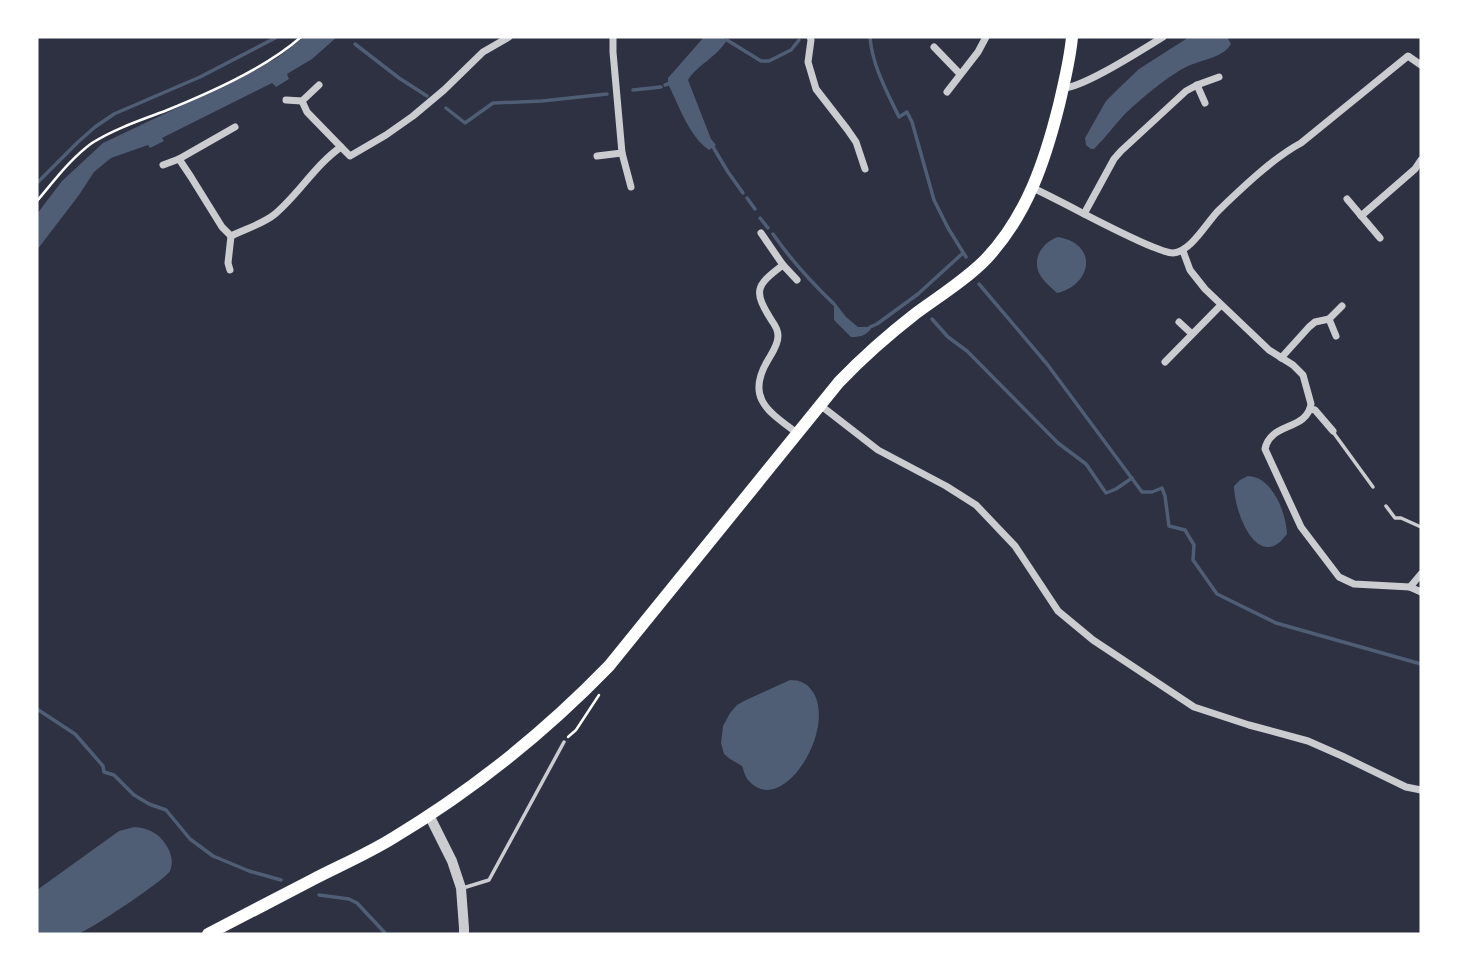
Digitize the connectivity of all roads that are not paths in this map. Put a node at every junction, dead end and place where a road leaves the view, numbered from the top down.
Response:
1 (509, 37) edge
2 (613, 37) edge
3 (810, 37) edge
4 (986, 37) edge
5 (1072, 37) edge
6 (1163, 37) edge
7 (934, 47) dead end
8 (1421, 65) edge
9 (960, 74) junction
10 (1219, 77) dead end
11 (319, 85) dead end
12 (1197, 85) junction
13 (1063, 88) junction
14 (947, 92) dead end
15 (286, 100) dead end
16 (302, 101) junction
17 (1205, 103) dead end
18 (235, 127) dead end
19 (341, 147) junction
20 (622, 153) junction
21 (597, 156) dead end
22 (179, 159) junction
23 (1421, 160) edge
24 (163, 165) dead end
25 (864, 169) dead end
26 (631, 187) dead end
27 (1033, 188) junction
28 (1346, 199) dead end
29 (1084, 214) junction
30 (1361, 216) junction
31 (761, 233) dead end
32 (230, 236) junction
33 (1380, 238) dead end
34 (1183, 251) junction
35 (783, 265) junction
36 (230, 270) dead end
37 (797, 280) dead end
38 (1221, 305) junction
39 (1342, 306) dead end
40 (1329, 319) junction
41 (1179, 322) dead end
42 (1192, 334) junction
43 (1336, 336) dead end
44 (1281, 358) junction
45 (1165, 362) dead end
46 (820, 405) junction
47 (1310, 409) junction
48 (1333, 431) joint
49 (797, 433) junction
50 (1373, 487) dead end
51 (1387, 506) dead end
52 (1421, 527) edge
53 (1421, 574) edge
54 (1410, 587) junction
55 (1421, 592) edge
56 (564, 742) road end
57 (1421, 790) edge
58 (429, 815) junction
59 (461, 888) junction
60 (208, 934) edge
61 (464, 934) edge

1 - 19 street
2 - 20 street
3 - 25 street
4 - 9 street
5 - 13 main road
6 - 13 street
7 - 9 street
8 - 34 street
9 - 14 street
10 - 12 street
11 - 16 street
12 - 17 street
12 - 29 street
13 - 27 main road
15 - 16 street
16 - 19 street
18 - 22 street
19 - 32 street
20 - 21 street
20 - 26 street
22 - 24 street
22 - 32 street
23 - 30 street
27 - 29 street
27 - 46 main road
28 - 30 street
29 - 34 street
30 - 33 street
31 - 35 street
32 - 36 street
34 - 38 street
35 - 37 street
35 - 49 street
38 - 42 street
38 - 44 street
39 - 40 street
40 - 43 street
40 - 44 street
41 - 42 street
42 - 45 street
44 - 47 street
46 - 49 main road
46 - 57 street
47 - 48 street
47 - 54 street
48 - 50 lane
49 - 58 main road
51 - 52 lane
53 - 54 street
54 - 55 street
56 - 59 lane
58 - 59 street
58 - 60 main road
59 - 61 street

